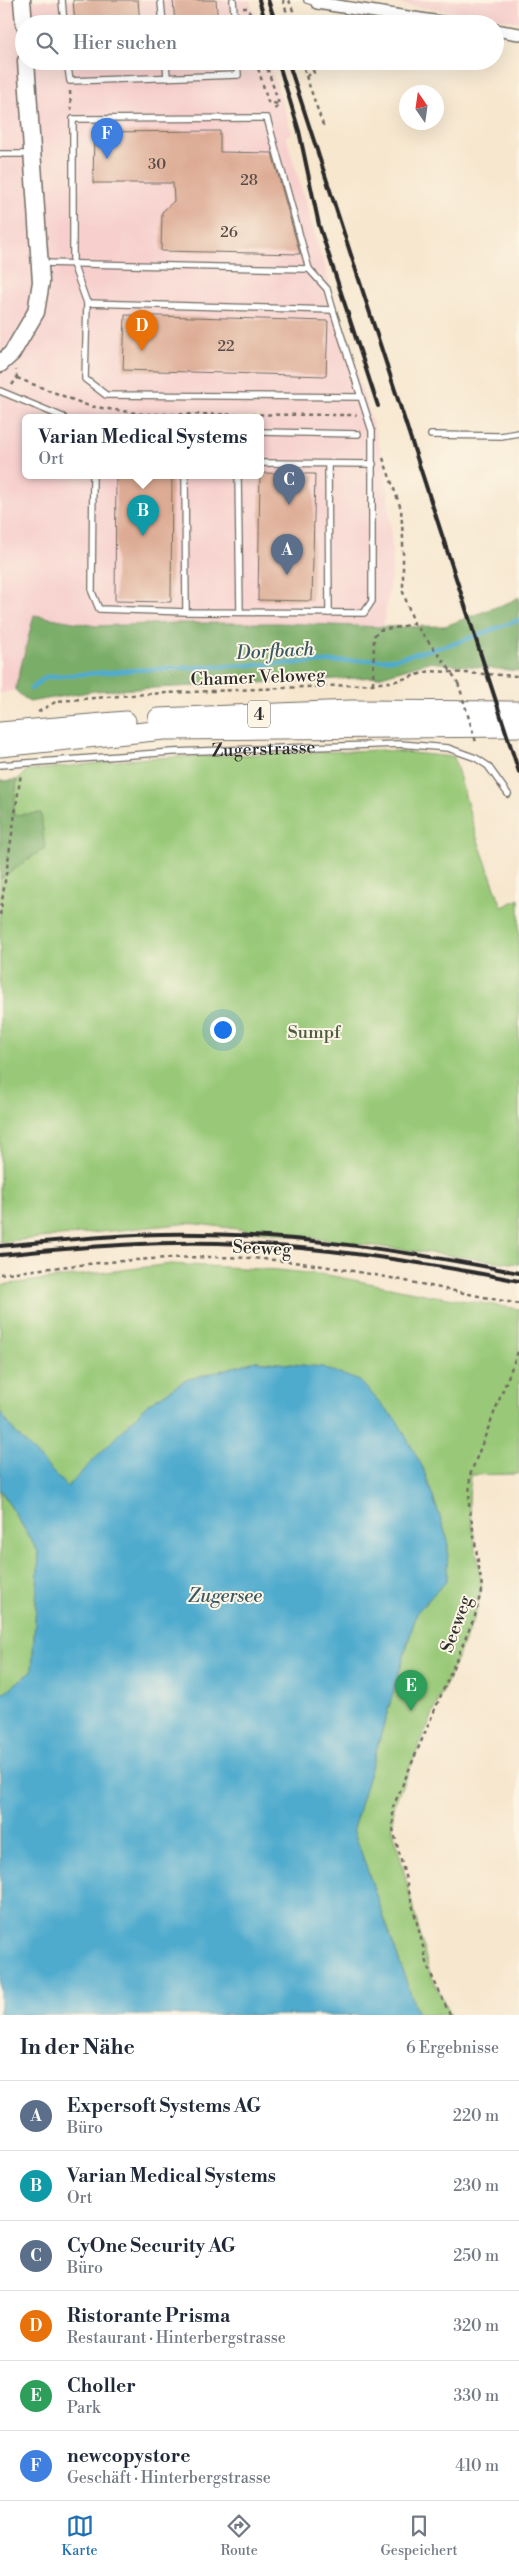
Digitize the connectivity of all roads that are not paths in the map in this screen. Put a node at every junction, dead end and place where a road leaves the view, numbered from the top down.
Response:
1 (22, 0) edge
2 (62, 0) edge
3 (233, 0) edge
4 (161, 2) dead end
5 (312, 2) edge
6 (23, 15) edge
7 (63, 15) edge
8 (162, 15) edge
9 (234, 15) edge
10 (395, 15) edge
11 (504, 32) edge
12 (519, 34) edge
13 (27, 70) edge
14 (68, 70) edge
15 (167, 70) edge
16 (238, 70) edge
17 (167, 78) junction
18 (0, 154) edge
19 (32, 154) junction
20 (40, 263) junction
21 (73, 264) junction
22 (309, 268) junction
23 (87, 303) junction
24 (333, 310) junction
25 (0, 364) edge
26 (0, 391) edge
27 (359, 397) junction
28 (56, 414) edge
29 (264, 432) edge
30 (519, 433) edge
31 (358, 434) dead end
32 (431, 435) dead end
33 (264, 463) edge
34 (328, 464) junction
35 (372, 464) junction
36 (93, 479) edge
37 (185, 479) edge
38 (238, 479) edge
39 (186, 612) junction
40 (240, 612) junction
41 (329, 613) junction
42 (519, 712) edge
43 (519, 727) edge
44 (0, 732) edge
45 (0, 746) edge
46 (0, 765) edge
47 (508, 794) dead end

1 - 6 street
2 - 7 lane
3 - 9 lane
4 - 8 lane
5 - 10 street
11 - 12 street
13 - 19 street
14 - 17 lane
15 - 17 lane
16 - 17 lane
18 - 19 lane
19 - 20 street
20 - 21 lane
20 - 25 street
21 - 22 lane
21 - 22 lane
21 - 23 lane
22 - 24 lane
23 - 24 lane
23 - 27 lane
24 - 27 lane
26 - 28 lane
27 - 35 lane
29 - 31 lane
30 - 32 lane
33 - 34 lane
34 - 35 lane
34 - 41 lane
35 - 41 lane
36 - 39 lane
37 - 39 lane
38 - 40 lane
39 - 40 lane
40 - 41 lane
42 - 44 main road, Zugerstrasse / 4
43 - 45 main road, Zugerstrasse / 4
46 - 47 lane, Zugerstrasse

